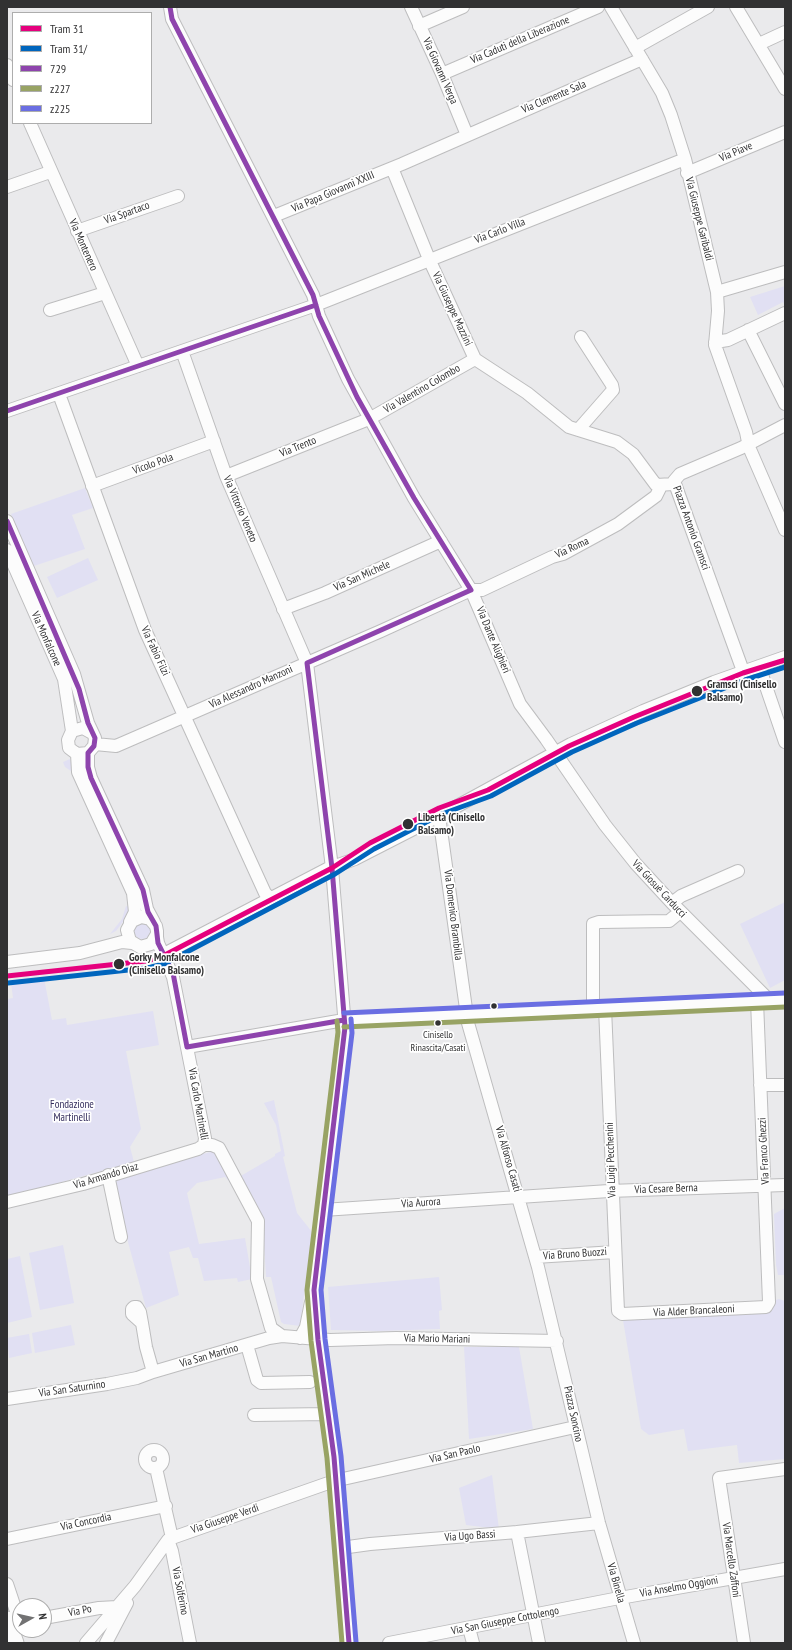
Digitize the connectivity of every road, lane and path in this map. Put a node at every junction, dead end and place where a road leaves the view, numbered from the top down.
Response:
1 (170, 7) edge
2 (176, 7) edge
3 (411, 7) edge
4 (463, 7) edge
5 (598, 7) edge
6 (611, 7) edge
7 (708, 7) edge
8 (736, 7) edge
9 (419, 26) junction
10 (178, 28) junction
11 (785, 32) edge
12 (759, 44) junction
13 (635, 48) junction
14 (642, 59) junction
15 (7, 64) edge
16 (442, 74) junction
17 (12, 77) edge
18 (785, 89) edge
19 (30, 124) edge
20 (785, 132) edge
21 (467, 135) junction
22 (684, 159) junction
23 (392, 168) junction
24 (50, 172) junction
25 (687, 172) junction
26 (7, 186) edge
27 (178, 196) dead end
28 (274, 216) junction
29 (77, 231) junction
30 (429, 259) junction
31 (785, 272) edge
32 (717, 292) junction
33 (105, 293) junction
34 (316, 305) junction
35 (50, 310) dead end
36 (785, 312) edge
37 (748, 330) junction
38 (581, 337) dead end
39 (715, 342) junction
40 (182, 351) junction
41 (475, 359) junction
42 (138, 366) junction
43 (59, 394) junction
44 (785, 404) edge
45 (7, 411) edge
46 (369, 419) junction
47 (785, 425) edge
48 (578, 430) junction
49 (214, 441) junction
50 (748, 444) junction
51 (226, 476) junction
52 (674, 484) junction
53 (92, 486) junction
54 (661, 486) junction
55 (781, 513) edge
56 (7, 521) edge
57 (785, 530) edge
58 (441, 541) junction
59 (7, 550) edge
60 (471, 590) junction
61 (283, 609) junction
62 (785, 658) edge
63 (307, 663) junction
64 (759, 666) junction
65 (743, 671) junction
66 (185, 716) junction
67 (72, 731) junction
68 (785, 742) edge
69 (88, 746) junction
70 (555, 752) junction
71 (439, 816) junction
72 (331, 867) junction
73 (738, 871) dead end
74 (273, 897) junction
75 (676, 908) junction
76 (130, 923) junction
77 (156, 929) junction
78 (132, 943) junction
79 (85, 951) junction
80 (164, 954) junction
81 (7, 962) edge
82 (785, 1000) edge
83 (763, 1001) junction
84 (599, 1008) junction
85 (466, 1014) junction
86 (344, 1020) junction
87 (187, 1047) junction
88 (785, 1085) edge
89 (760, 1086) junction
90 (204, 1145) junction
91 (108, 1175) junction
92 (765, 1186) junction
93 (785, 1186) edge
94 (613, 1191) junction
95 (518, 1196) junction
96 (7, 1202) edge
97 (323, 1210) junction
98 (121, 1237) dead end
99 (615, 1252) junction
100 (535, 1257) junction
101 (314, 1290) junction
102 (769, 1302) joint
103 (548, 1305) joint
104 (618, 1311) joint
105 (142, 1323) dead end
106 (270, 1333) junction
107 (300, 1338) junction
108 (318, 1340) junction
109 (557, 1341) junction
110 (247, 1345) junction
111 (153, 1372) junction
112 (137, 1378) joint
113 (310, 1382) dead end
114 (7, 1399) edge
115 (328, 1414) junction
116 (254, 1415) dead end
117 (575, 1427) junction
118 (156, 1468) dead end
119 (785, 1470) edge
120 (334, 1481) junction
121 (166, 1506) junction
122 (599, 1523) junction
123 (517, 1532) junction
124 (7, 1539) edge
125 (170, 1539) junction
126 (341, 1548) junction
127 (785, 1569) edge
128 (734, 1578) junction
129 (7, 1584) edge
130 (135, 1586) junction
131 (621, 1598) junction
132 (12, 1599) edge
133 (117, 1607) junction
134 (92, 1609) junction
135 (533, 1615) junction
136 (52, 1616) edge
137 (7, 1620) edge
138 (103, 1622) junction
139 (469, 1628) junction
140 (15, 1643) edge
141 (86, 1643) edge
142 (106, 1643) edge
143 (190, 1643) edge
144 (349, 1643) edge
145 (390, 1643) edge
146 (473, 1643) edge
147 (539, 1643) edge
148 (634, 1643) edge
149 (744, 1643) edge

1 - 10 street, Via Dante Alighieri
2 - 10 street, Via Dante Alighieri
3 - 9 street, Via Giovanni Verga
4 - 9 street
5 - 16 street, Via Caduti della Liberazione
6 - 13 street, Via Giuseppe Garibaldi
7 - 13 street
8 - 12 street
9 - 16 street, Via Giovanni Verga
10 - 28 street, Via Dante Alighieri
11 - 12 street
12 - 18 street
13 - 14 street, Via Giuseppe Garibaldi
14 - 21 street, Via Clemente Sala
14 - 22 street, Via Giuseppe Garibaldi
15 - 17 street
16 - 21 street, Via Giovanni Verga
19 - 24 street, Via Montenero
20 - 25 street, Via Piave
21 - 23 street, Via Papa Giovanni XXIII
22 - 25 street, Via Giuseppe Garibaldi
22 - 30 street, Via Carlo Villa
23 - 28 street, Via Papa Giovanni XXIII
23 - 30 street
24 - 26 street
24 - 29 street, Via Montenero
25 - 32 street, Via Giuseppe Garibaldi
27 - 29 street, Via Spartaco
28 - 34 street, Via Dante Alighieri
29 - 33 street, Via Montenero
30 - 34 street, Via Carlo Villa
30 - 41 street, Via Giuseppe Mazzini
31 - 32 street
32 - 39 street, Via Giuseppe Garibaldi
33 - 35 street
33 - 42 street, Via Montenero
34 - 40 street, Via Carlo Villa
34 - 46 street, Via Dante Alighieri
36 - 37 street
37 - 39 street
37 - 44 street
38 - 48 street
39 - 50 street, Via Giuseppe Garibaldi
40 - 42 street, Via Carlo Villa
40 - 49 street, Via Vittorio Veneto
41 - 46 street, Via Valentino Colombo
41 - 48 street
42 - 43 street, Via Carlo Villa
43 - 45 street, Via Carlo Villa
43 - 53 street, Via Fabio Filzi
46 - 51 street, Via Trento
46 - 58 street, Via Dante Alighieri
47 - 50 street, Piazza Antonio Gramsci
48 - 54 street
49 - 51 street, Via Vittorio Veneto
49 - 53 street, Vicolo Pola
50 - 52 street, Piazza Antonio Gramsci
50 - 55 street
51 - 61 street, Via Vittorio Veneto
52 - 54 street
52 - 65 street, Piazza Antonio Gramsci
53 - 66 street, Via Fabio Filzi
54 - 60 street, Via Roma
55 - 57 street
56 - 69 street, Via Monfalcone
58 - 60 street, Via Dante Alighieri
58 - 61 street, Via San Michele
59 - 67 street, Via Monfalcone
60 - 63 street, Via Alessandro Manzoni
60 - 70 street, Via Dante Alighieri
61 - 63 street, Via Vittorio Veneto
62 - 64 street
63 - 66 street, Via Alessandro Manzoni
63 - 72 street, Via Vittorio Veneto
64 - 65 street
64 - 68 street
65 - 70 street
66 - 69 street, Via Alessandro Manzoni
66 - 74 street, Via Fabio Filzi
67 - 69 street, Via Alessandro Manzoni
67 - 69 street, Via Monfalcone
69 - 76 street, Via Monfalcone
69 - 77 street, Via Monfalcone
70 - 71 street
70 - 75 street, Via Giosuè Carducci
71 - 72 street
71 - 85 street, Via Domenico Brambilla
72 - 74 street
72 - 86 street, Via Vittorio Veneto
73 - 75 street
74 - 80 street
75 - 83 street, Via Giosuè Carducci
75 - 84 street, Via Luigi Pecchenini
76 - 77 street
76 - 78 street
76 - 79 street
77 - 78 street
77 - 80 street, Via Carlo Martinelli
78 - 79 street
79 - 81 street
80 - 87 street, Via Carlo Martinelli
82 - 83 street
83 - 84 street
83 - 89 street, Via Franco Ghezzi
84 - 85 street
84 - 94 street, Via Luigi Pecchenini
85 - 86 street
85 - 95 street, Via Alfonso Casati
86 - 87 street
86 - 97 street, Via Vittorio Veneto
87 - 90 street, Via Carlo Martinelli
88 - 89 street
89 - 92 street, Via Franco Ghezzi
90 - 91 street, Via Armando Diaz
90 - 106 street, Via Carlo Martinelli
91 - 96 street, Via Armando Diaz
91 - 98 street
92 - 93 street, Via Cesare Berna
92 - 94 street, Via Cesare Berna
92 - 102 street, Via Franco Ghezzi
94 - 95 street, Via Cesare Berna
94 - 99 street, Via Luigi Pecchenini
95 - 97 street, Via Aurora
95 - 100 street, Via Alfonso Casati
97 - 101 street, Via Vittorio Veneto
99 - 100 street, Via Bruno Buozzi
99 - 104 street, Via Luigi Pecchenini
100 - 103 street, Via Alfonso Casati
101 - 107 street
101 - 108 street
102 - 104 street, Via Alder Brancaleoni
103 - 109 street, Piazza Soncino
105 - 111 street
106 - 107 street, Via Mario Mariani
106 - 110 street, Via San Martino
107 - 108 street, Via Mario Mariani
108 - 109 street, Via Mario Mariani
108 - 115 street
109 - 117 street, Piazza Soncino
110 - 111 street, Via San Martino
110 - 113 street
111 - 112 street, Via San Martino
112 - 114 street, Via San Saturnino
115 - 116 street
115 - 120 street
117 - 120 street, Via San Paolo
117 - 122 street, Piazza Soncino
118 - 121 street, Via Solferino
119 - 128 street, Via Marcello Zaffoni
120 - 125 street, Via Giuseppe Verdi
120 - 126 street
121 - 124 street, Via Concordia
121 - 125 street, Via Solferino
122 - 123 street, Via Ugo Bassi
122 - 131 street, Via Binella
123 - 126 street, Via Ugo Bassi
123 - 135 street
125 - 130 street
125 - 143 street, Via Solferino
126 - 144 street
127 - 128 street, Via Anselmo Oggioni
128 - 131 street, Via Anselmo Oggioni
128 - 149 street, Via Marcello Zaffoni
129 - 132 street
130 - 133 street
130 - 142 street
131 - 135 street, Via San Giuseppe Cottolengo
131 - 148 street, Via Binella
133 - 134 street, Via Po
133 - 138 street
134 - 136 street, Via Po
134 - 138 street
135 - 139 street, Via San Giuseppe Cottolengo
135 - 147 street
137 - 140 highway
138 - 141 street
139 - 145 street, Via San Giuseppe Cottolengo
139 - 146 street

